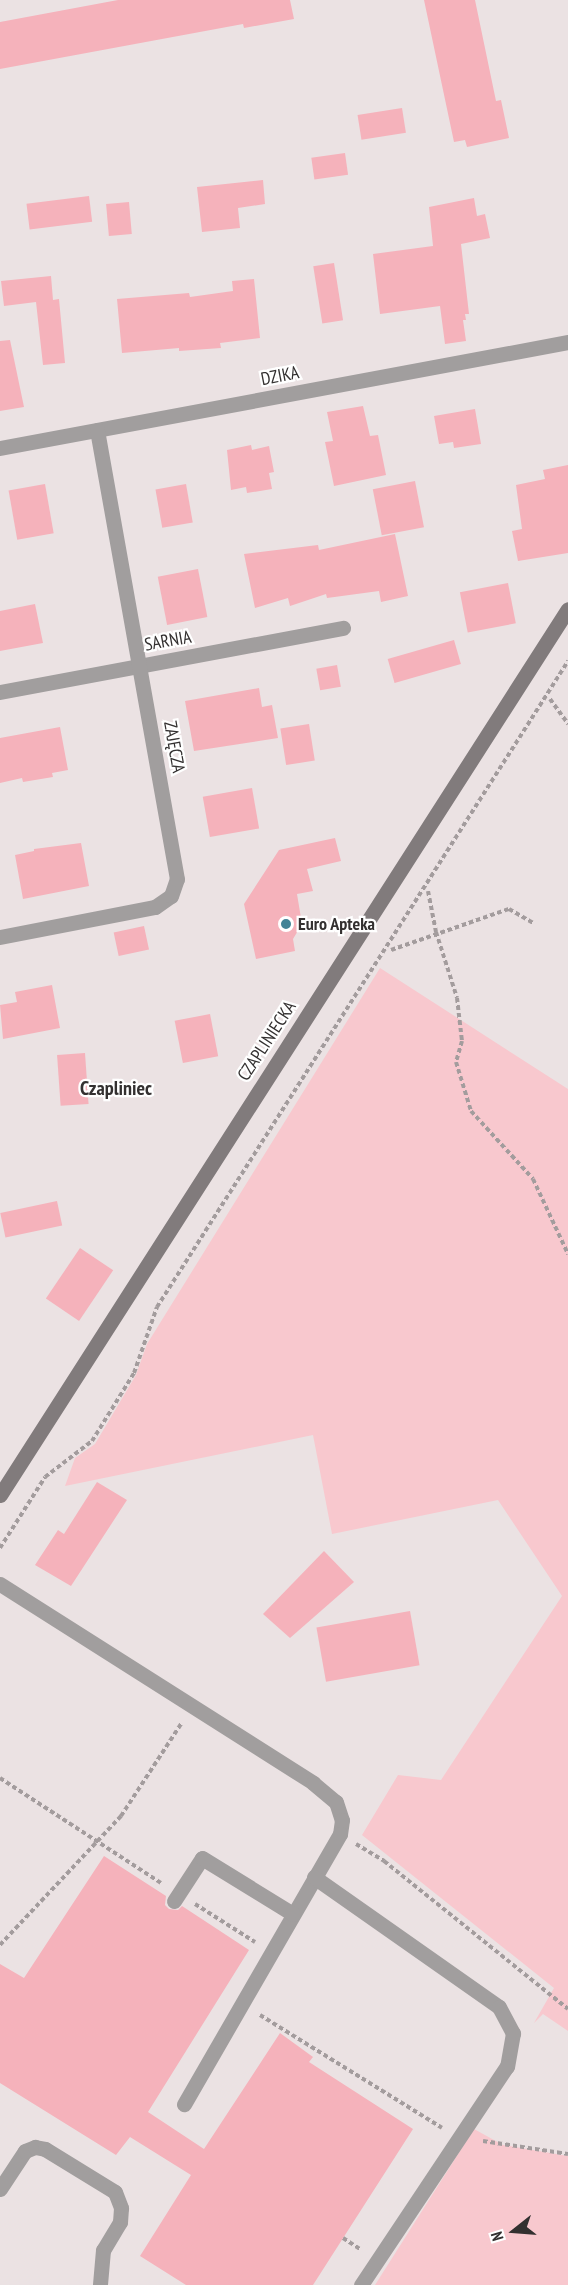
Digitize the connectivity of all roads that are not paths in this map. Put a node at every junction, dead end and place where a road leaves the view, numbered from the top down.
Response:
1 (568, 342) edge
2 (97, 430) junction
3 (0, 448) edge
4 (568, 609) edge
5 (343, 628) dead end
6 (141, 666) junction
7 (0, 692) edge
8 (0, 937) edge
9 (0, 1496) edge
10 (0, 1584) edge
11 (314, 1877) junction
12 (176, 1897) road end
13 (293, 1914) junction
14 (184, 2104) dead end
15 (0, 2189) edge
16 (100, 2285) edge
17 (361, 2285) edge

1 - 2 street, DZIKA
2 - 3 street, DZIKA
2 - 6 street, ZAJĘCZA
4 - 9 main road, CZAPLINIECKA
5 - 6 street, SARNIA
6 - 7 street, SARNIA
6 - 8 street, ZAJĘCZA
10 - 11 street
11 - 13 street
11 - 17 street
12 - 13 street
13 - 14 street
15 - 16 street

